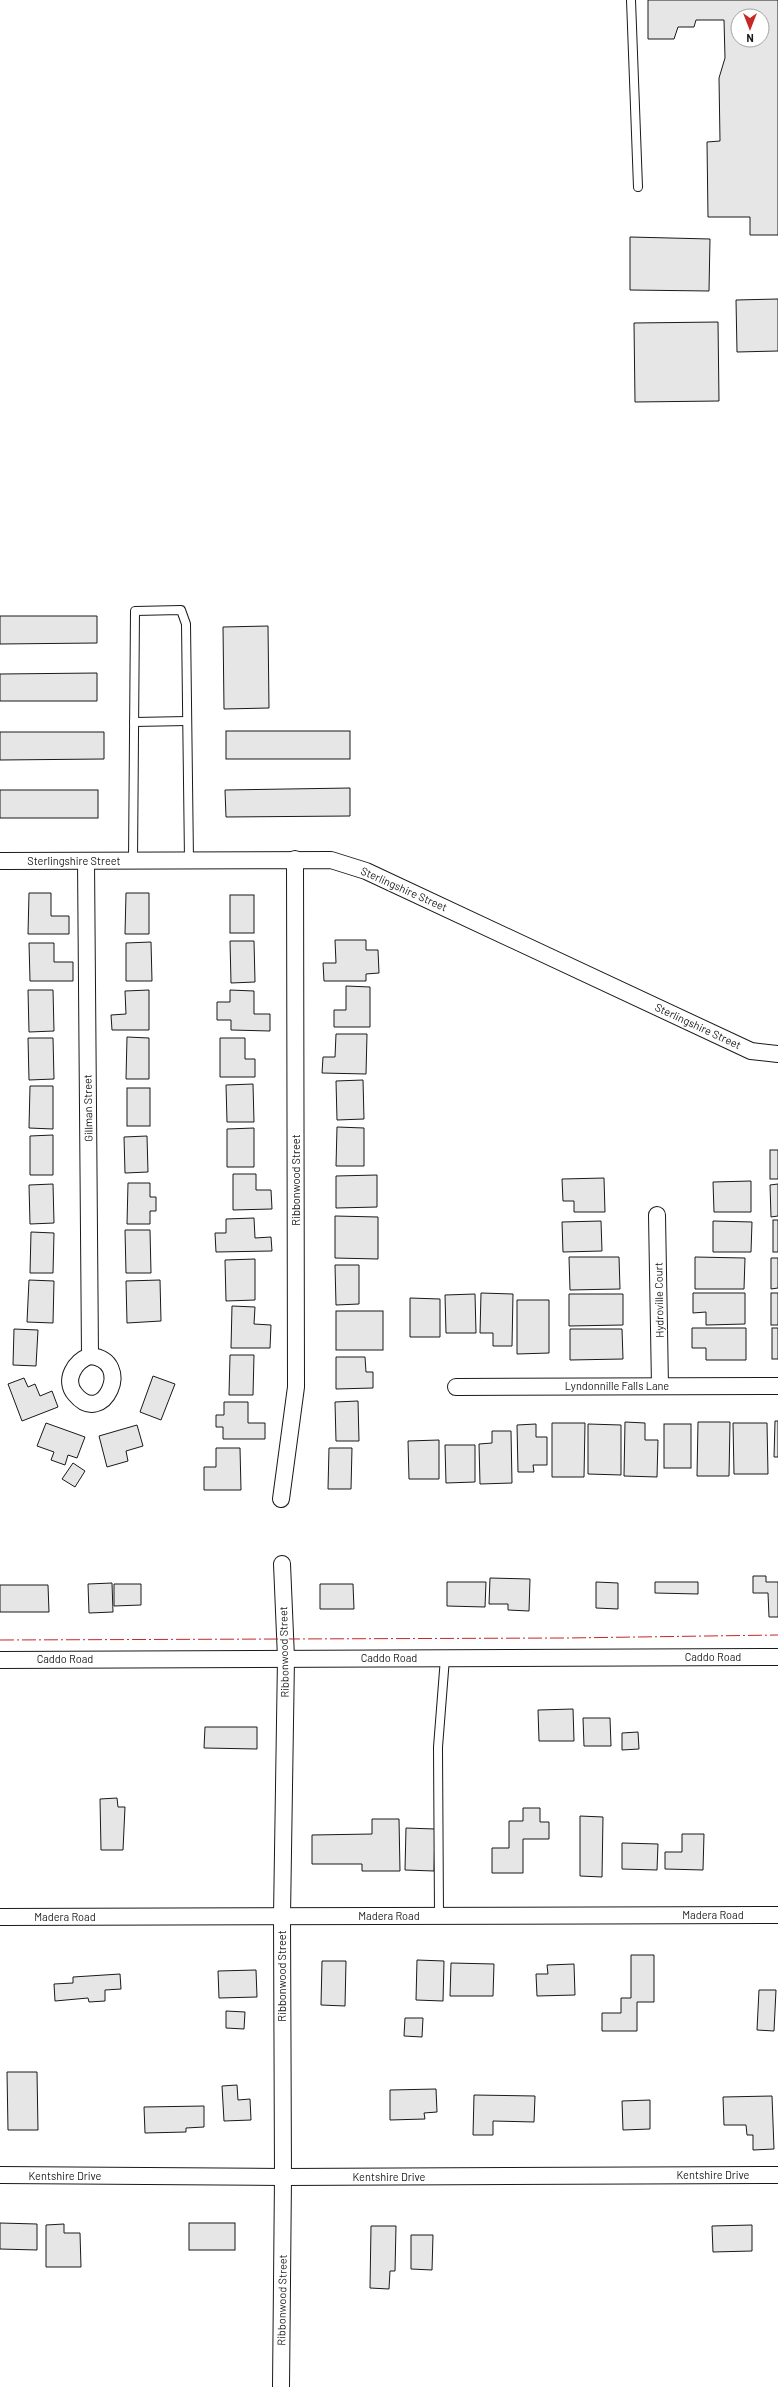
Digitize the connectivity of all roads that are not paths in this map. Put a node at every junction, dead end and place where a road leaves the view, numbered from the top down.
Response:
1 (631, 0) edge
2 (638, 187) dead end
3 (187, 721) junction
4 (134, 722) junction
5 (295, 859) junction
6 (0, 860) edge
7 (189, 860) junction
8 (86, 861) junction
9 (133, 861) junction
10 (778, 1054) edge
11 (657, 1215) dead end
12 (90, 1356) dead end
13 (660, 1386) junction
14 (778, 1386) edge
15 (456, 1387) dead end
16 (281, 1499) dead end
17 (282, 1564) dead end
18 (778, 1657) edge
19 (286, 1658) junction
20 (445, 1658) junction
21 (0, 1660) edge
22 (439, 1915) junction
23 (778, 1915) edge
24 (282, 1916) junction
25 (0, 1917) edge
26 (0, 2175) edge
27 (778, 2175) edge
28 (283, 2177) junction
29 (281, 2387) edge

1 - 2 lane
3 - 4 lane
3 - 4 lane
3 - 7 lane
4 - 9 lane
5 - 7 street, Sterlingshire Street
5 - 10 street, Sterlingshire Street
5 - 16 street, Ribbonwood Street
6 - 8 street, Sterlingshire Street
7 - 9 street, Sterlingshire Street
8 - 9 street, Sterlingshire Street
8 - 12 street, Gillman Street
11 - 13 street, Hydroville Court
13 - 14 street, Lyndonnille Falls Lane
13 - 15 street, Lyndonnille Falls Lane
17 - 19 street, Ribbonwood Street
18 - 20 street, Caddo Road
19 - 20 street, Caddo Road
19 - 21 street, Caddo Road
19 - 24 street, Ribbonwood Street
20 - 22 lane
22 - 23 street, Madera Road
22 - 24 street, Madera Road
24 - 25 street, Madera Road
24 - 28 street, Ribbonwood Street
26 - 28 street, Kentshire Drive
27 - 28 street, Kentshire Drive
28 - 29 street, Ribbonwood Street

